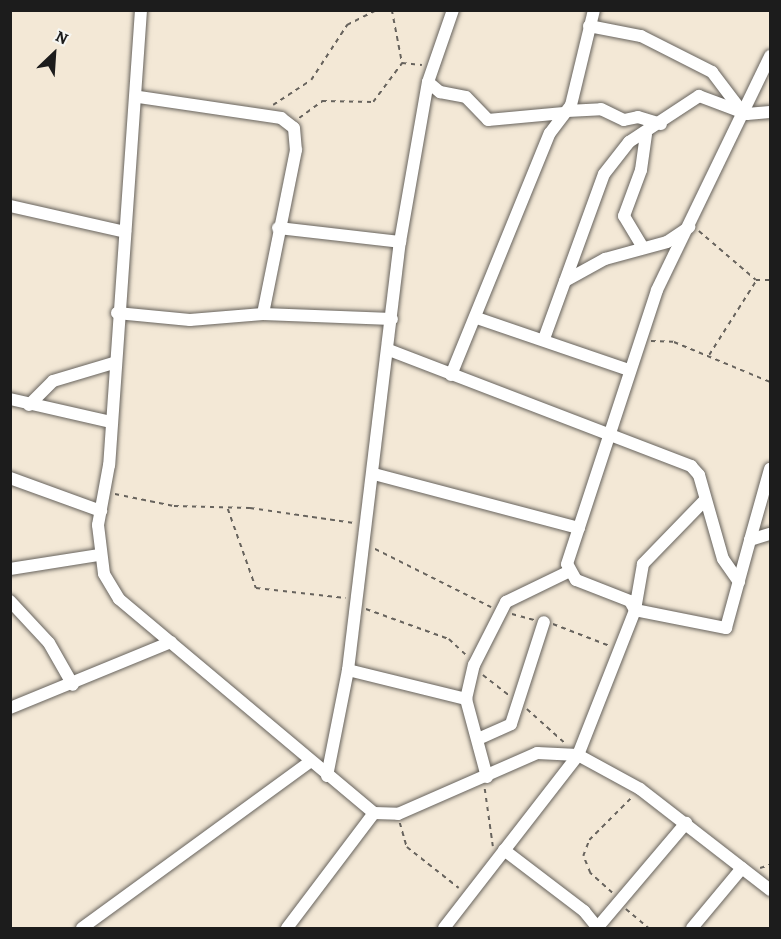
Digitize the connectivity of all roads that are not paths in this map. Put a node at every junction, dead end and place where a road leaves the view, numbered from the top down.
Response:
1 (141, 10) edge
2 (453, 10) edge
3 (594, 10) edge
4 (589, 26) junction
5 (771, 56) edge
6 (428, 82) junction
7 (139, 96) junction
8 (743, 111) junction
9 (566, 112) junction
10 (771, 112) edge
11 (661, 124) junction
12 (646, 134) junction
13 (10, 206) edge
14 (692, 225) junction
15 (278, 228) junction
16 (125, 232) junction
17 (400, 242) junction
18 (642, 246) junction
19 (565, 281) junction
20 (117, 313) junction
21 (263, 314) junction
22 (477, 318) junction
23 (392, 319) junction
24 (545, 336) junction
25 (389, 350) junction
26 (113, 363) junction
27 (629, 370) junction
28 (452, 375) junction
29 (10, 399) edge
30 (29, 405) junction
31 (111, 422) junction
32 (607, 432) junction
33 (771, 469) edge
34 (374, 474) junction
35 (10, 478) edge
36 (704, 501) junction
37 (101, 511) junction
38 (579, 528) junction
39 (771, 534) edge
40 (750, 540) junction
41 (98, 555) junction
42 (10, 568) edge
43 (568, 572) junction
44 (739, 582) junction
45 (10, 601) edge
46 (635, 610) junction
47 (544, 622) road end
48 (171, 642) junction
49 (348, 670) junction
50 (73, 685) junction
51 (466, 699) junction
52 (10, 708) edge
53 (478, 740) junction
54 (578, 755) junction
55 (311, 761) junction
56 (327, 776) junction
57 (485, 779) junction
58 (374, 813) junction
59 (686, 822) junction
60 (500, 854) junction
61 (742, 868) junction
62 (771, 890) edge
63 (82, 928) edge
64 (287, 928) edge
65 (444, 928) edge
66 (598, 928) edge
67 (692, 928) edge

1 - 7 street
2 - 6 street
3 - 4 street
4 - 8 street
4 - 9 street
5 - 8 street
6 - 9 street
6 - 17 street
7 - 15 street
7 - 16 street
8 - 10 street
8 - 11 street
8 - 14 street
9 - 11 street
9 - 22 street
11 - 12 street
12 - 18 street
12 - 19 street
13 - 16 street
14 - 18 street
14 - 27 street
15 - 17 street
15 - 21 street
16 - 20 street
17 - 23 street
18 - 19 street
19 - 24 street
20 - 21 street
20 - 26 street
21 - 23 street
22 - 24 street
22 - 28 street
23 - 25 street
24 - 27 street
25 - 28 street
25 - 34 street
26 - 30 street
26 - 31 street
27 - 32 street
28 - 32 street
29 - 30 street
30 - 31 street
31 - 37 street
32 - 36 street
32 - 38 street
33 - 40 street
34 - 38 street
34 - 49 street
35 - 37 street
36 - 44 street
36 - 46 street
37 - 41 street
38 - 43 street
39 - 40 street
40 - 44 street
41 - 42 street
41 - 48 street
43 - 46 street
43 - 51 street
44 - 46 street
45 - 50 street
46 - 54 street
47 - 53 street
48 - 50 street
48 - 55 street
49 - 51 street
49 - 56 street
50 - 52 street
51 - 53 street
53 - 57 street
54 - 57 street
54 - 59 street
54 - 60 street
55 - 56 street
55 - 63 street
56 - 58 street
57 - 58 street
58 - 64 street
59 - 61 street
59 - 66 street
60 - 65 street
60 - 66 street
61 - 62 street
61 - 67 street

